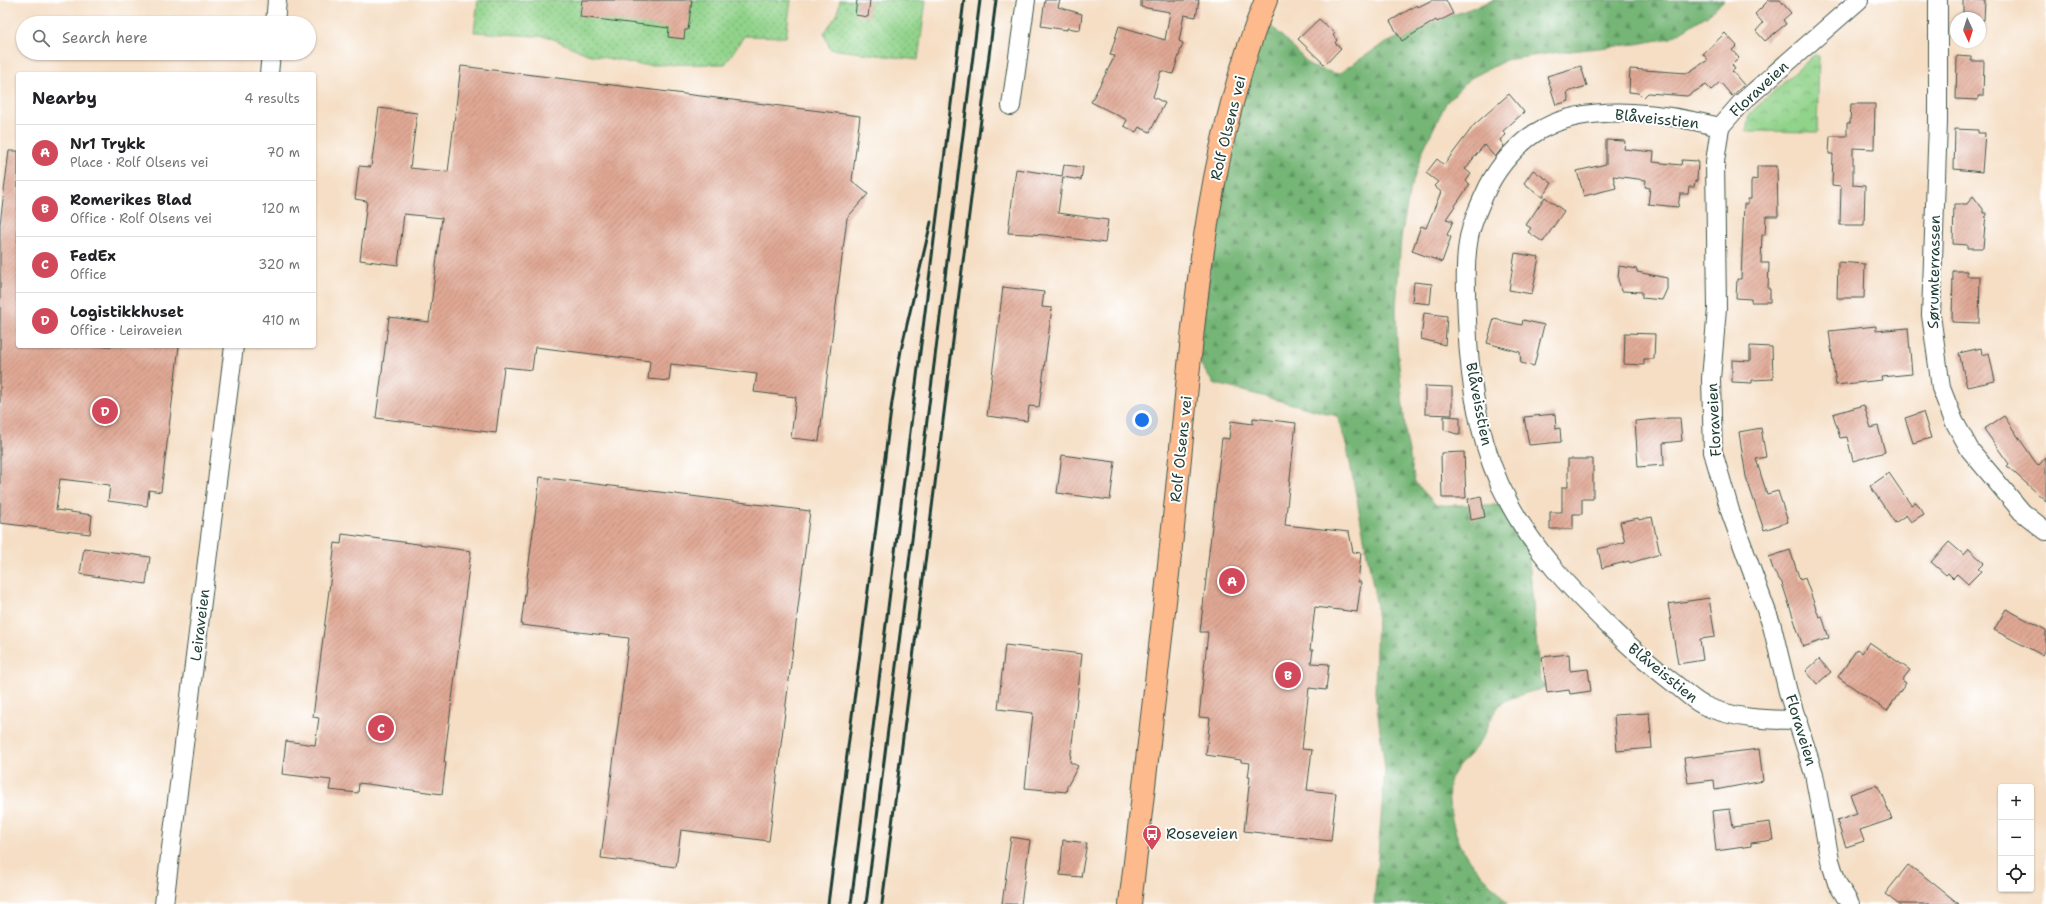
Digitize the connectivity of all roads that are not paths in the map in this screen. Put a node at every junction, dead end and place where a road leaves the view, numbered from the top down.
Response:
1 (278, 0) edge
2 (1026, 0) edge
3 (1266, 0) edge
4 (1859, 0) edge
5 (1938, 0) edge
6 (276, 16) edge
7 (270, 60) edge
8 (269, 72) edge
9 (1010, 106) dead end
10 (1720, 127) junction
11 (234, 348) edge
12 (2046, 531) edge
13 (1798, 720) junction
14 (164, 904) edge
15 (1130, 904) edge
16 (1850, 904) edge

1 - 6 street
2 - 9 street
3 - 15 main road, Rolf Olsens vei
4 - 10 street, Floraveien
5 - 12 street, Sørumterrassen
7 - 8 street
10 - 13 street, Floraveien
10 - 13 street, Blåveisstien
11 - 14 street, Leiraveien
13 - 16 street, Floraveien

